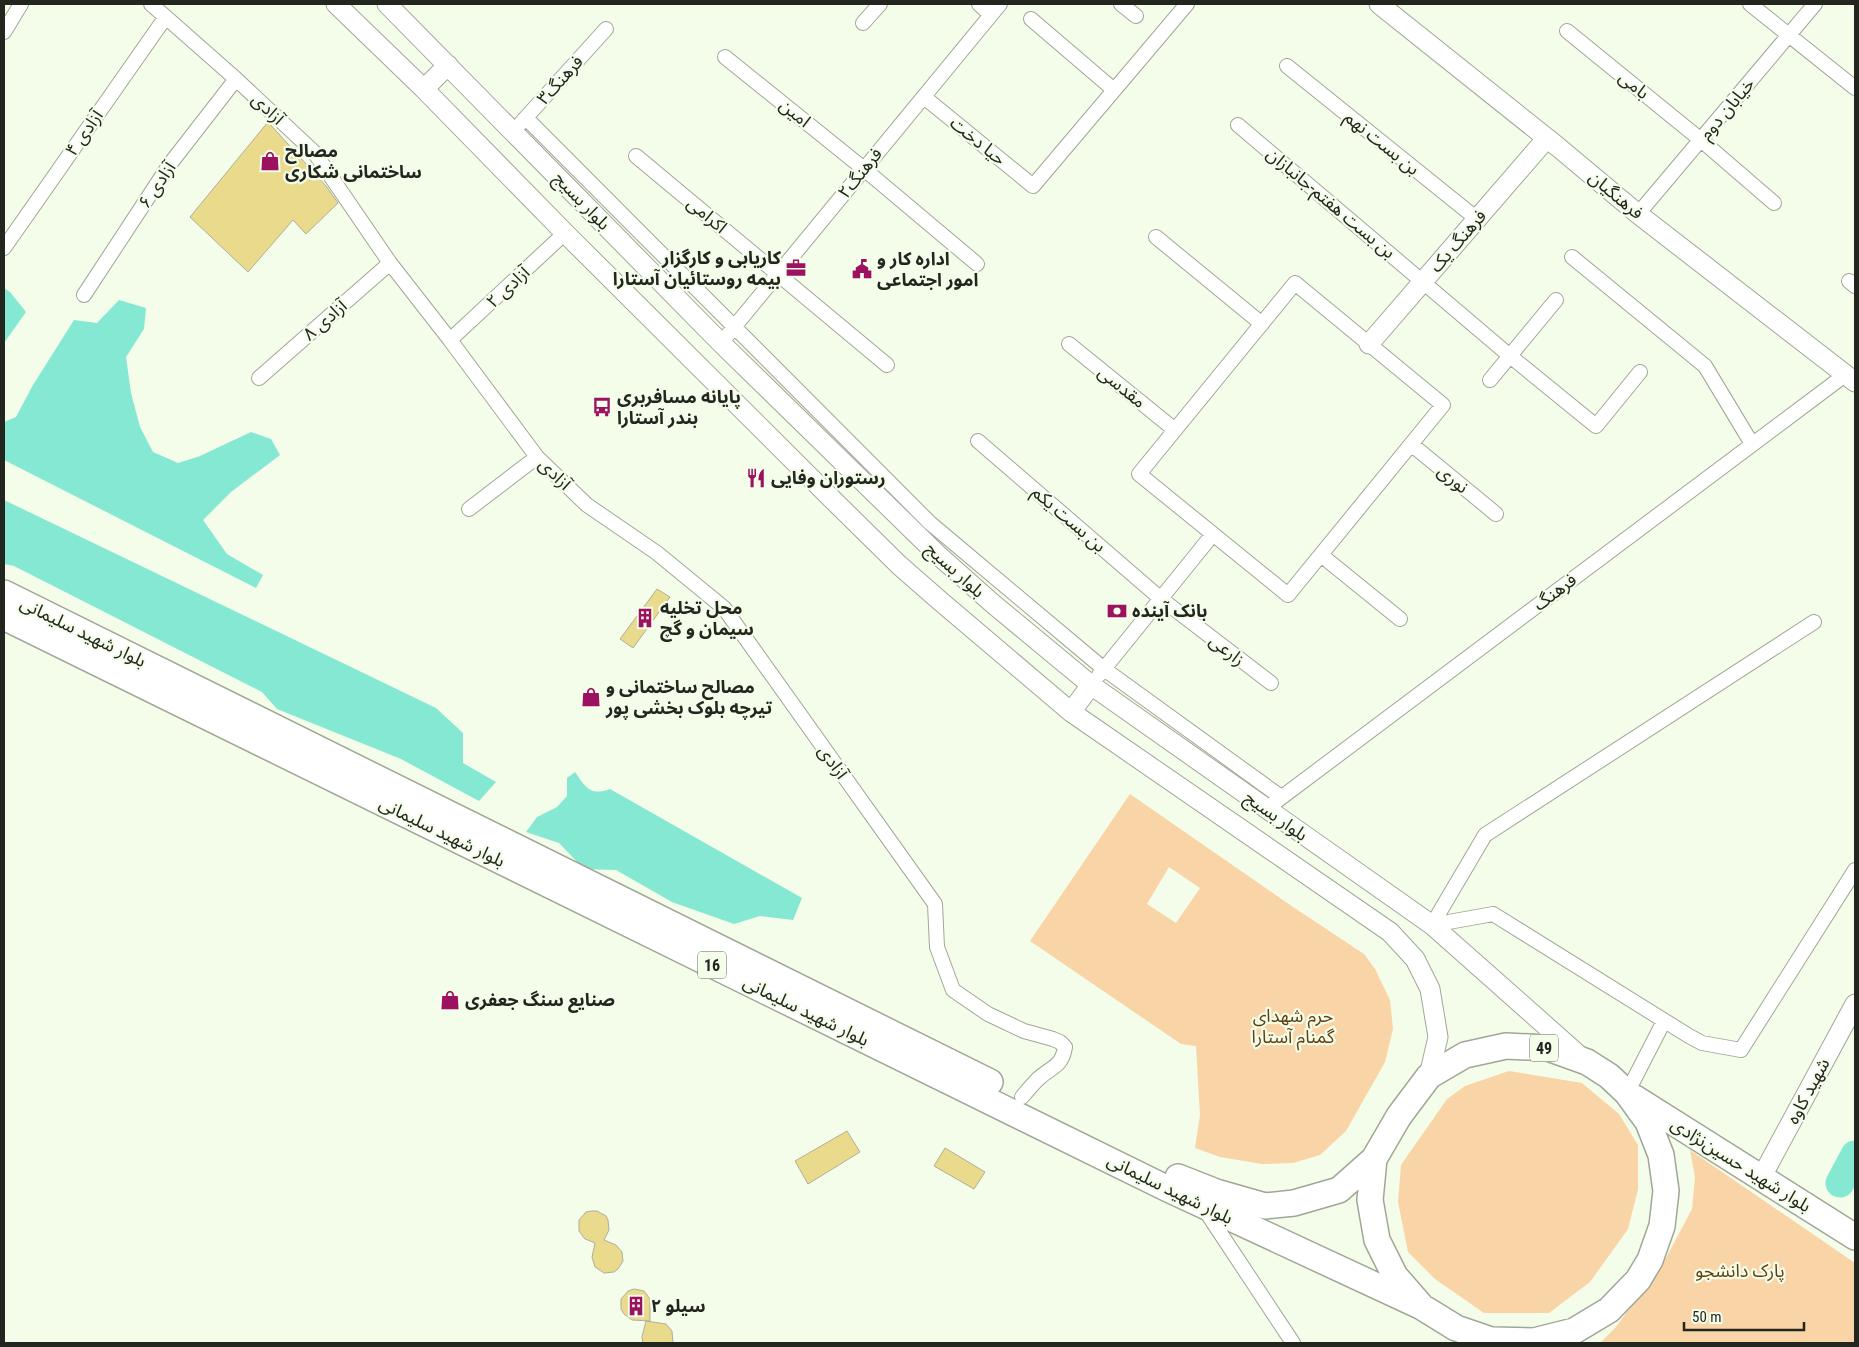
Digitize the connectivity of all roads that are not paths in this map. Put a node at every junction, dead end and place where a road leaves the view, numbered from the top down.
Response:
1 (21, 4) edge
2 (151, 4) edge
3 (336, 4) edge
4 (387, 4) edge
5 (880, 4) edge
6 (979, 4) edge
7 (1121, 4) edge
8 (1187, 4) edge
9 (1379, 4) edge
10 (1750, 4) edge
11 (1815, 4) edge
12 (995, 9) edge
13 (1136, 16) dead end
14 (165, 18) junction
15 (1031, 19) dead end
16 (864, 23) dead end
17 (606, 29) dead end
18 (1567, 31) dead end
19 (4, 32) edge
20 (1789, 35) junction
21 (726, 57) dead end
22 (448, 66) junction
23 (1287, 66) dead end
24 (236, 79) junction
25 (1855, 88) edge
26 (424, 89) junction
27 (1114, 90) junction
28 (924, 97) junction
29 (520, 124) junction
30 (1238, 125) dead end
31 (1547, 138) junction
32 (1700, 140) junction
33 (636, 156) dead end
34 (864, 169) junction
35 (1774, 203) dead end
36 (1638, 214) junction
37 (1477, 219) junction
38 (565, 233) junction
39 (1156, 237) dead end
40 (4, 248) edge
41 (1572, 258) dead end
42 (390, 263) junction
43 (977, 264) dead end
44 (778, 275) junction
45 (1423, 282) junction
46 (84, 295) dead end
47 (1556, 300) dead end
48 (1262, 324) junction
49 (735, 326) junction
50 (450, 340) junction
51 (721, 343) junction
52 (1069, 344) dead end
53 (1369, 344) junction
54 (1510, 356) junction
55 (887, 365) dead end
56 (1640, 372) dead end
57 (259, 378) dead end
58 (1850, 378) edge
59 (1490, 380) dead end
60 (1175, 430) junction
61 (978, 441) dead end
62 (1411, 444) junction
63 (1752, 444) junction
64 (537, 457) junction
65 (470, 509) dead end
66 (1496, 514) dead end
67 (1213, 534) junction
68 (1320, 555) junction
69 (4, 593) edge
70 (1160, 598) junction
71 (4, 617) edge
72 (1400, 619) dead end
73 (1814, 622) dead end
74 (1104, 669) junction
75 (1271, 683) dead end
76 (1091, 685) junction
77 (1071, 712) junction
78 (1281, 797) junction
79 (1266, 809) junction
80 (1855, 870) edge
81 (1432, 925) junction
82 (1855, 1004) edge
83 (1664, 1021) junction
84 (1587, 1062) junction
85 (1429, 1076) junction
86 (1627, 1093) junction
87 (1022, 1097) junction
88 (1374, 1159) junction
89 (1761, 1178) junction
90 (1202, 1205) junction
91 (1855, 1237) edge
92 (1422, 1307) junction
93 (1497, 1341) edge
94 (1293, 1343) edge

1 - 19 street
2 - 14 street, آزادی
3 - 26 main road, بلوار بسیج / 49
4 - 22 main road, بلوار بسیج / 49
5 - 16 street
6 - 12 street
7 - 13 street
8 - 27 street
9 - 31 main road, فرهنگیان
10 - 20 street
11 - 20 street, خیابان دوم
12 - 28 street, فرهنگ۲
14 - 24 street, آزادی
14 - 40 street, آزادی ۴
15 - 27 street
17 - 29 street, فرهنگ۳
18 - 32 street, بامی
20 - 25 street
20 - 32 street, خیابان دوم
21 - 34 street, امین
22 - 26 main road
22 - 29 main road, بلوار بسیج / 49
23 - 37 street, بن بست نهم
24 - 42 street, آزادی
24 - 46 street, آزادی ۶
26 - 38 main road, بلوار بسیج / 49
27 - 28 street, حیا دخت
28 - 34 street, فرهنگ۲
29 - 49 street
29 - 51 main road, بلوار بسیج / 49
30 - 45 street, بن بست هفتم-جانبازان
31 - 36 main road, فرهنگیان
31 - 37 main road, فرهنگ یک
32 - 35 street, بامی
32 - 36 street, خیابان دوم
33 - 44 street, اکرامی
34 - 43 street, امین
34 - 44 street, فرهنگ۲
36 - 58 main road, فرهنگیان
37 - 45 main road, فرهنگ یک
38 - 50 street, آزادی ۲
38 - 77 main road, بلوار بسیج / 49
39 - 48 street
41 - 63 street
42 - 50 street, آزادی
42 - 57 street, آزادی ۸
44 - 49 street, فرهنگ۲
44 - 55 street, اکرامی
45 - 53 main road, فرهنگ یک
45 - 54 street, بن بست هفتم-جانبازان
47 - 54 street
48 - 53 street
48 - 60 street
49 - 51 street, فرهنگ۲
49 - 74 street
50 - 64 street, آزادی
51 - 76 main road, بلوار بسیج / 49
52 - 60 street, مقدسی
53 - 62 street
54 - 56 street, بن بست هفتم-جانبازان
54 - 59 street
58 - 63 street, فرهنگ
60 - 67 street
61 - 70 street, بن بست یکم
62 - 66 street, نوری
62 - 68 street
63 - 78 street, فرهنگ
64 - 65 street
64 - 87 street, آزادی
67 - 68 street
67 - 70 street
68 - 72 street
69 - 87 highway, بلوار شهید سلیمانی / 16
70 - 74 street
70 - 75 street, زارعی
71 - 90 highway, بلوار شهید سلیمانی / 16
73 - 81 street
74 - 76 street
74 - 78 street
76 - 77 main road
76 - 79 main road, بلوار بسیج / 49
77 - 85 main road, بلوار بسیج / 49
78 - 79 street, فرهنگ
79 - 81 main road, بلوار بسیج / 49
80 - 83 street
81 - 83 street
81 - 84 main road, بلوار بسیج / 49
82 - 89 main road, شهید کاوه
83 - 86 street
84 - 85 highway, 49
84 - 86 highway, 49
85 - 88 highway, 49
86 - 89 highway, بلوار شهید حسین‌نژادی / 49
86 - 93 highway, 49
87 - 88 highway, بلوار شهید سلیمانی / 16
88 - 92 highway, 49
89 - 91 highway, بلوار شهید حسین‌نژادی / 49
90 - 92 highway, بلوار شهید سلیمانی / 16
90 - 94 street
92 - 93 highway, 49

